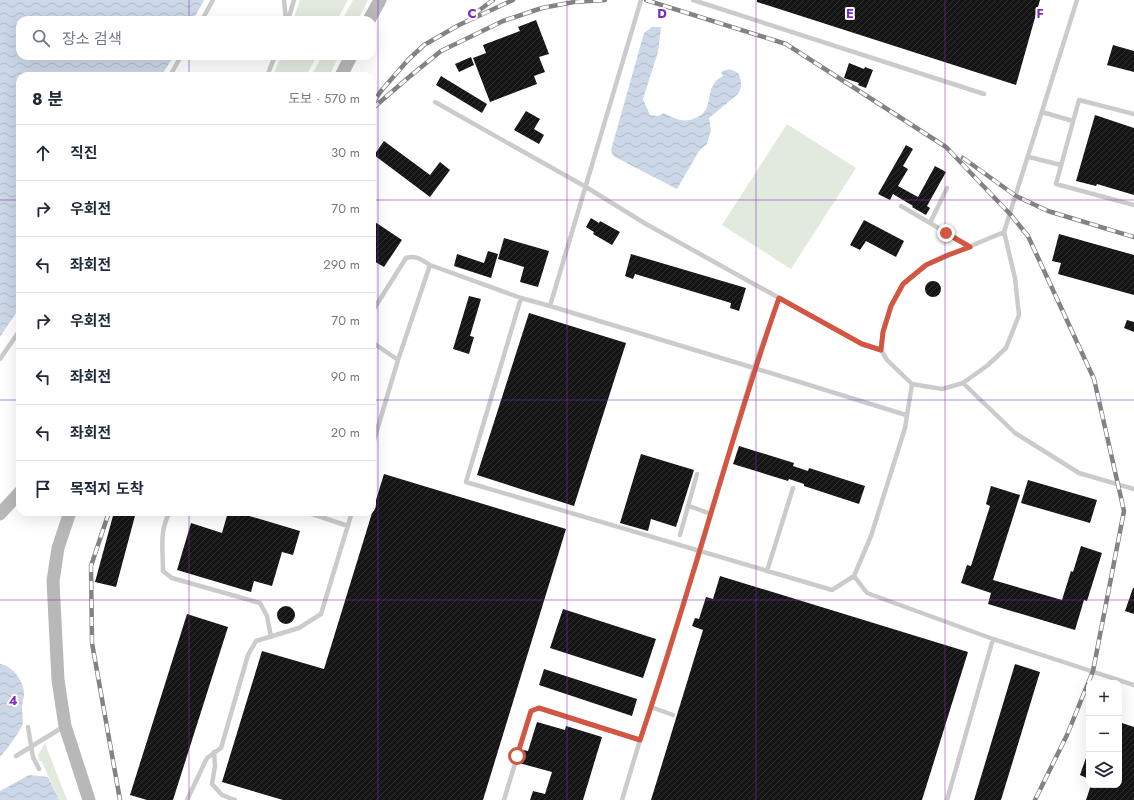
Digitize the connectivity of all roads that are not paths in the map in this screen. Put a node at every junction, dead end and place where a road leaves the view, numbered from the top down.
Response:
1 (213, 0) edge
2 (284, 0) edge
3 (294, 0) edge
4 (380, 0) edge
5 (640, 0) edge
6 (693, 0) edge
7 (1077, 0) edge
8 (204, 16) edge
9 (286, 16) edge
10 (288, 16) edge
11 (371, 16) edge
12 (179, 60) edge
13 (274, 60) edge
14 (349, 60) edge
15 (172, 72) edge
16 (269, 72) edge
17 (343, 72) edge
18 (984, 94) dead end
19 (435, 102) dead end
20 (1042, 112) junction
21 (1134, 114) edge
22 (1073, 121) junction
23 (1028, 157) junction
24 (1061, 166) junction
25 (586, 187) junction
26 (947, 188) dead end
27 (1134, 205) edge
28 (901, 206) dead end
29 (930, 223) junction
30 (1004, 232) junction
31 (970, 247) junction
32 (430, 265) junction
33 (521, 298) junction
34 (779, 298) junction
35 (376, 306) edge
36 (550, 306) junction
37 (16, 336) edge
38 (376, 345) edge
39 (881, 350) junction
40 (0, 359) edge
41 (398, 360) junction
42 (754, 368) junction
43 (963, 383) junction
44 (912, 384) junction
45 (906, 415) junction
46 (376, 434) edge
47 (697, 474) dead end
48 (793, 488) dead end
49 (1134, 489) edge
50 (16, 496) edge
51 (689, 506) junction
52 (0, 514) edge
53 (711, 514) junction
54 (69, 516) edge
55 (168, 516) edge
56 (318, 516) edge
57 (351, 516) edge
58 (348, 526) junction
59 (680, 535) dead end
60 (700, 552) junction
61 (767, 571) junction
62 (854, 576) junction
63 (271, 637) junction
64 (993, 639) junction
65 (1134, 684) edge
66 (651, 707) junction
67 (673, 715) dead end
68 (65, 726) junction
69 (28, 727) dead end
70 (640, 740) junction
71 (31, 747) junction
72 (214, 752) junction
73 (16, 756) dead end
74 (39, 769) dead end
75 (89, 800) edge
76 (187, 800) edge
77 (235, 800) edge
78 (504, 800) edge
79 (622, 800) edge
80 (947, 800) edge

1 - 8 lane
2 - 9 lane
3 - 10 lane
4 - 11 main road
5 - 25 lane
6 - 18 lane
7 - 20 lane
12 - 15 lane
13 - 16 lane
14 - 17 main road
19 - 25 lane
20 - 22 lane
20 - 23 lane
21 - 22 lane
22 - 24 lane
23 - 24 lane
23 - 30 lane
24 - 27 lane
25 - 34 lane
25 - 36 lane
26 - 29 lane
28 - 29 lane
29 - 31 lane
30 - 31 lane
30 - 43 lane
31 - 39 lane
32 - 33 lane
32 - 35 lane
32 - 41 lane
33 - 36 lane
33 - 60 lane
34 - 39 lane
34 - 42 lane
36 - 42 lane
37 - 40 lane
38 - 41 lane
39 - 44 lane
41 - 46 lane
42 - 45 lane
42 - 53 lane
43 - 44 lane
43 - 49 lane
44 - 45 lane
45 - 62 lane
47 - 51 lane
48 - 61 lane
50 - 52 main road
51 - 53 lane
51 - 59 lane
53 - 60 lane
54 - 68 main road
55 - 63 lane
56 - 58 lane
57 - 58 lane
58 - 63 lane
60 - 61 lane
60 - 66 lane
61 - 62 lane
62 - 64 lane
63 - 72 lane
64 - 65 lane
64 - 80 lane
66 - 67 lane
66 - 70 lane
68 - 71 lane
68 - 75 main road
69 - 71 lane
70 - 78 lane
70 - 79 lane
71 - 73 lane
71 - 74 lane
72 - 76 lane
72 - 77 lane

